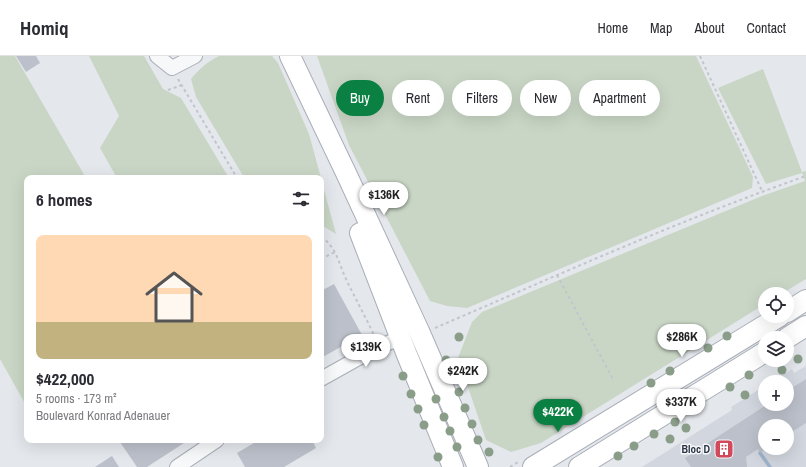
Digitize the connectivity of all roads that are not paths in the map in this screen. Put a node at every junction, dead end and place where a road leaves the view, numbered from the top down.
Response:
1 (157, 56) edge
2 (195, 56) edge
3 (290, 56) edge
4 (806, 300) edge
5 (794, 308) edge
6 (769, 323) edge
7 (806, 326) edge
8 (410, 334) junction
9 (794, 334) edge
10 (758, 356) edge
11 (324, 377) edge
12 (213, 443) edge
13 (177, 467) edge
14 (453, 467) edge
15 (478, 467) edge
16 (533, 467) edge
17 (579, 467) edge

1 - 2 street
3 - 8 main road
4 - 5 main road
6 - 16 main road
7 - 9 main road
8 - 11 street
8 - 14 main road
8 - 15 main road
10 - 17 main road
12 - 13 street

